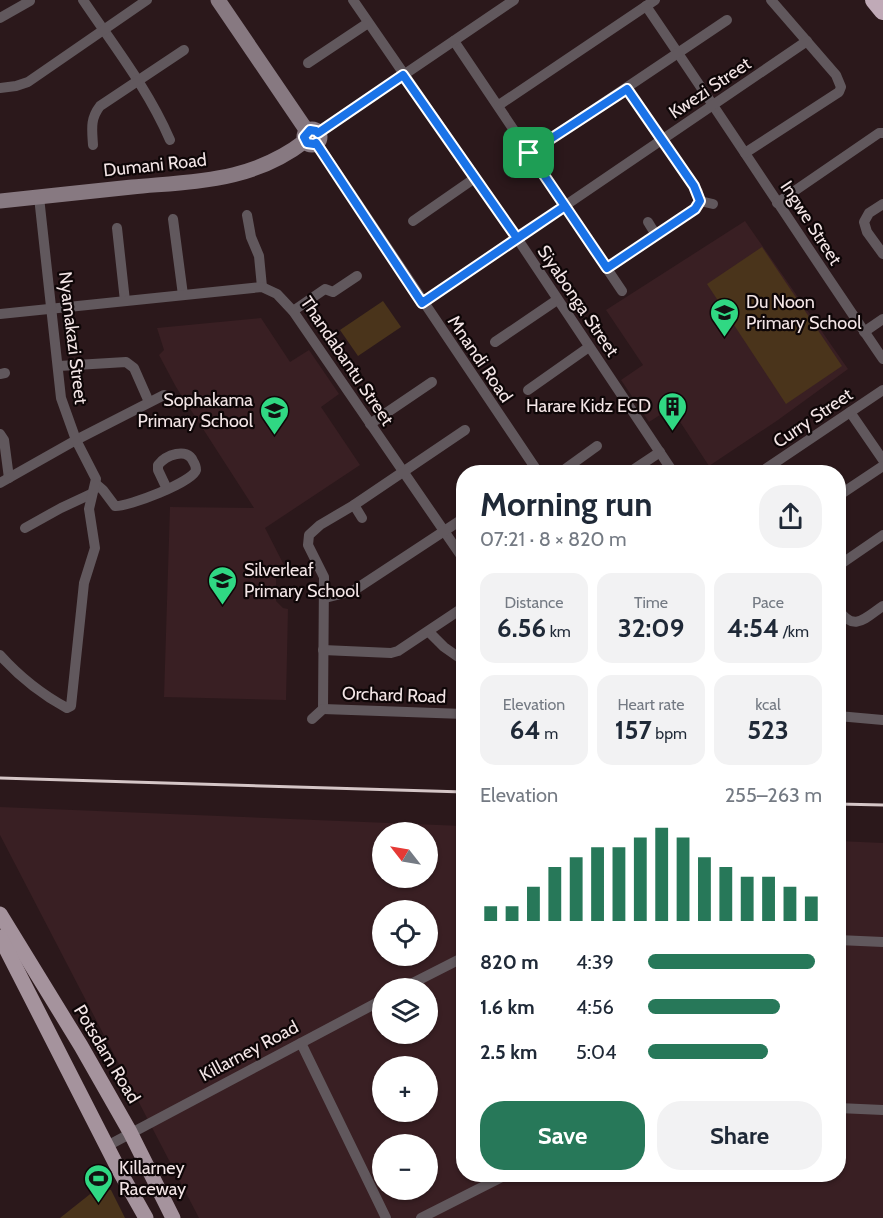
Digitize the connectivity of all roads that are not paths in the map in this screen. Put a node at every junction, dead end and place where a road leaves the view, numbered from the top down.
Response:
1 (83, 0) edge
2 (147, 0) edge
3 (218, 0) edge
4 (353, 0) edge
5 (514, 0) edge
6 (771, 0) edge
7 (874, 0) edge
8 (30, 1) edge
9 (650, 3) edge
10 (883, 11) edge
11 (0, 18) edge
12 (727, 20) dead end
13 (368, 23) junction
14 (104, 31) junction
15 (454, 41) junction
16 (807, 41) junction
17 (184, 50) dead end
18 (679, 54) junction
19 (308, 63) dead end
20 (403, 75) junction
21 (138, 79) junction
22 (0, 88) edge
23 (627, 89) junction
24 (499, 105) junction
25 (713, 106) junction
26 (883, 134) edge
27 (312, 137) junction
28 (170, 140) dead end
29 (663, 140) junction
30 (93, 145) dead end
31 (529, 153) junction
32 (746, 153) junction
33 (475, 178) junction
34 (39, 197) junction
35 (0, 201) edge
36 (700, 201) junction
37 (777, 203) junction
38 (713, 204) dead end
39 (883, 204) edge
40 (565, 206) junction
41 (247, 215) dead end
42 (173, 219) dead end
43 (413, 221) dead end
44 (648, 222) dead end
45 (117, 228) dead end
46 (656, 235) junction
47 (517, 238) junction
48 (883, 254) edge
49 (607, 268) junction
50 (357, 276) dead end
51 (262, 287) junction
52 (622, 291) dead end
53 (183, 295) junction
54 (557, 300) junction
55 (125, 301) junction
56 (422, 303) junction
57 (52, 308) junction
58 (293, 311) junction
59 (0, 314) edge
60 (883, 319) edge
61 (864, 332) junction
62 (495, 342) dead end
63 (589, 347) junction
64 (883, 359) edge
65 (59, 366) junction
66 (432, 382) dead end
67 (528, 390) dead end
68 (883, 390) edge
69 (164, 395) dead end
70 (149, 402) junction
71 (850, 412) junction
72 (370, 424) junction
73 (465, 430) dead end
74 (0, 434) edge
75 (76, 440) junction
76 (597, 446) dead end
77 (660, 452) junction
78 (883, 460) edge
79 (530, 465) edge
80 (571, 465) edge
81 (640, 465) edge
82 (669, 465) edge
83 (771, 465) edge
84 (883, 466) edge
85 (402, 472) junction
86 (96, 480) junction
87 (4, 481) edge
88 (167, 489) dead end
89 (846, 491) edge
90 (91, 495) junction
91 (354, 505) junction
92 (362, 518) dead end
93 (456, 523) edge
94 (25, 528) dead end
95 (443, 531) junction
96 (883, 535) edge
97 (456, 549) edge
98 (846, 560) edge
99 (325, 598) junction
100 (883, 606) edge
101 (456, 613) edge
102 (846, 620) edge
103 (429, 632) junction
104 (323, 650) junction
105 (0, 655) edge
106 (456, 655) edge
107 (323, 709) junction
108 (456, 714) edge
109 (846, 717) edge
110 (312, 719) dead end
111 (883, 720) edge
112 (0, 914) edge
113 (0, 937) edge
114 (846, 940) edge
115 (883, 942) edge
116 (456, 961) edge
117 (423, 978) edge
118 (372, 1005) edge
119 (301, 1043) junction
120 (846, 1108) edge
121 (883, 1110) edge
122 (130, 1132) junction
123 (107, 1146) junction
124 (492, 1182) edge
125 (146, 1218) edge
126 (173, 1218) edge
127 (386, 1218) edge
128 (421, 1218) edge

1 - 14 street
2 - 14 street
3 - 27 street
4 - 13 street, Siyabonga Street
5 - 15 street, Dumani Road
6 - 16 street
7 - 10 highway
8 - 11 street
9 - 18 street, Ingwe Street
9 - 24 street
12 - 18 street
13 - 19 street
13 - 20 street, Siyabonga Street
14 - 21 street
14 - 22 street
15 - 20 street, Dumani Road
15 - 24 street
16 - 25 street, Kwezi Street
16 - 32 street
17 - 21 street
18 - 23 street
18 - 25 street, Ingwe Street
20 - 27 street, Dumani Road
20 - 33 street, Siyabonga Street
21 - 28 street
21 - 30 street
23 - 29 street
23 - 31 street
24 - 31 street
25 - 29 street, Kwezi Street
25 - 32 street, Ingwe Street
26 - 37 street
27 - 34 street, Dumani Road
27 - 56 street, Mnandi Road
29 - 36 street
29 - 40 street, Kwezi Street
31 - 40 street
32 - 37 street, Ingwe Street
33 - 43 street
33 - 47 street, Siyabonga Street
34 - 35 street, Dumani Road
34 - 57 street, Nyamakazi Street
36 - 38 street
36 - 46 street
37 - 61 street, Ingwe Street
39 - 48 street
40 - 47 street, Kwezi Street
40 - 49 street
41 - 51 street
42 - 53 street
44 - 46 street
45 - 55 street
46 - 49 street
47 - 54 street, Siyabonga Street
47 - 56 street, Kwezi Street
49 - 52 street
50 - 58 street
51 - 53 street
51 - 58 street, Thandabantu Street
53 - 55 street
54 - 62 street
54 - 63 street, Siyabonga Street
55 - 57 street
56 - 79 street, Mnandi Road
57 - 59 street
57 - 65 street, Nyamakazi Street
58 - 72 street, Thandabantu Street
60 - 61 street
61 - 64 street, Ingwe Street
63 - 67 street
63 - 77 street, Siyabonga Street
65 - 70 street
65 - 75 street, Nyamakazi Street
66 - 72 street
68 - 71 street, Curry Street
69 - 70 street
70 - 75 street
71 - 78 street
71 - 83 street, Curry Street
72 - 85 street, Thandabantu Street
73 - 85 street
74 - 87 street
75 - 86 street, Nyamakazi Street
75 - 87 street
76 - 80 street
77 - 81 street
77 - 82 street, Siyabonga Street
84 - 89 street
85 - 91 street
85 - 95 street, Thandabantu Street
86 - 88 street, Nyamakazi Street
86 - 90 street
90 - 94 street
90 - 105 street
91 - 92 street
91 - 99 street
93 - 95 street
95 - 97 street, Thandabantu Street
95 - 99 street
96 - 98 street
99 - 104 street
100 - 102 street
101 - 103 street
103 - 104 street
103 - 106 street
104 - 107 street
107 - 108 street, Orchard Road
107 - 110 street
109 - 111 street
112 - 122 main road, Potsdam Road
113 - 123 main road, Potsdam Road
114 - 115 street
116 - 117 street
118 - 119 street, Killarney Road
119 - 122 street, Killarney Road
119 - 127 street
120 - 121 street
122 - 123 street, Killarney Road
122 - 126 main road, Potsdam Road
123 - 125 main road, Potsdam Road
124 - 128 street

